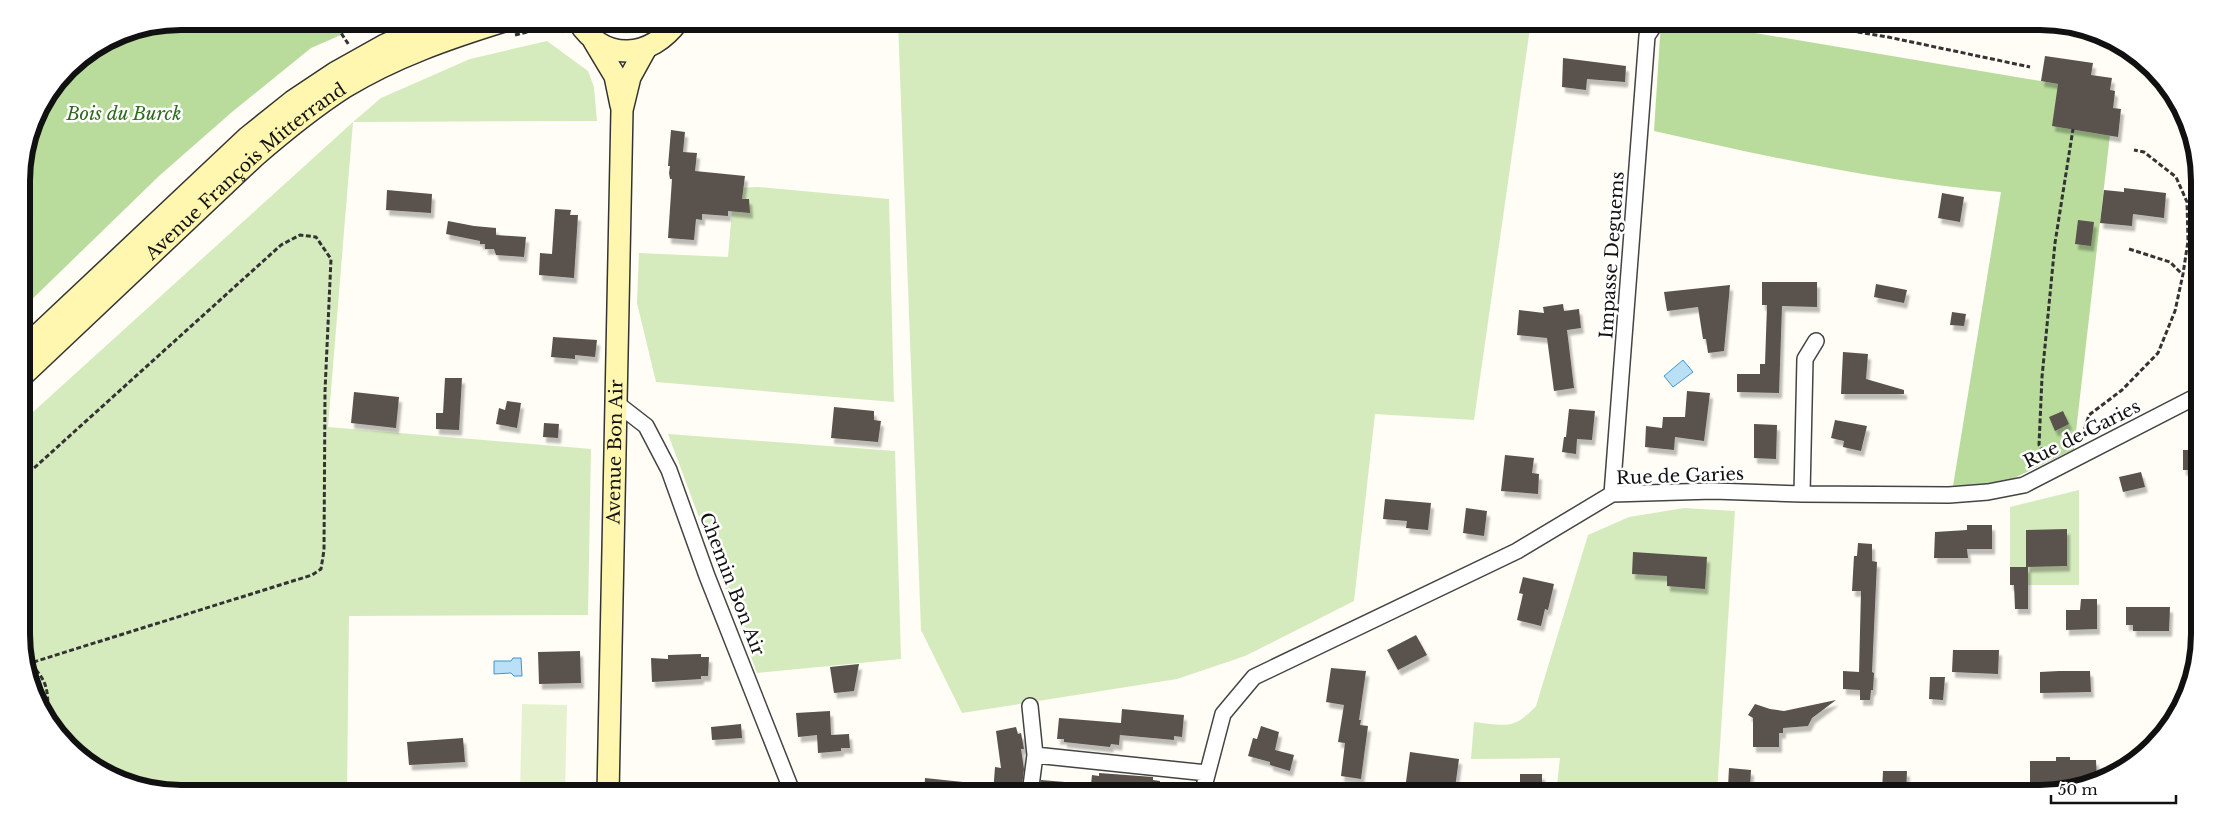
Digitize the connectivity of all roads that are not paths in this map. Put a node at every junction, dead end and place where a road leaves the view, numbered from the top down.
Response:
1 (420, 30) edge
2 (499, 30) edge
3 (584, 30) edge
4 (672, 30) edge
5 (1651, 30) edge
6 (594, 41) junction
7 (646, 48) junction
8 (622, 110) junction
9 (1816, 341) dead end
10 (30, 342) edge
11 (30, 368) edge
12 (2191, 399) edge
13 (615, 402) junction
14 (1612, 494) junction
15 (1802, 494) junction
16 (1030, 706) dead end
17 (1035, 756) junction
18 (1206, 773) junction
19 (608, 785) edge
20 (788, 785) edge
21 (1031, 785) edge
22 (1204, 785) edge

1 - 10 main road, Avenue François Mitterrand
2 - 11 main road, Avenue François Mitterrand
3 - 6 main road, Avenue Bon Air
4 - 7 main road
5 - 14 street, Impasse Deguems
6 - 7 main road
6 - 8 main road, Avenue Bon Air
7 - 8 main road, Avenue Bon Air
8 - 13 main road, Avenue Bon Air
9 - 15 street
12 - 15 street, Rue de Garies
13 - 19 main road, Avenue Bon Air
13 - 20 street, Chemin Bon Air
14 - 15 street, Rue de Garies
14 - 18 street, Rue de Garies
16 - 17 street
17 - 18 street
17 - 21 street
18 - 22 street, Rue de Garies

